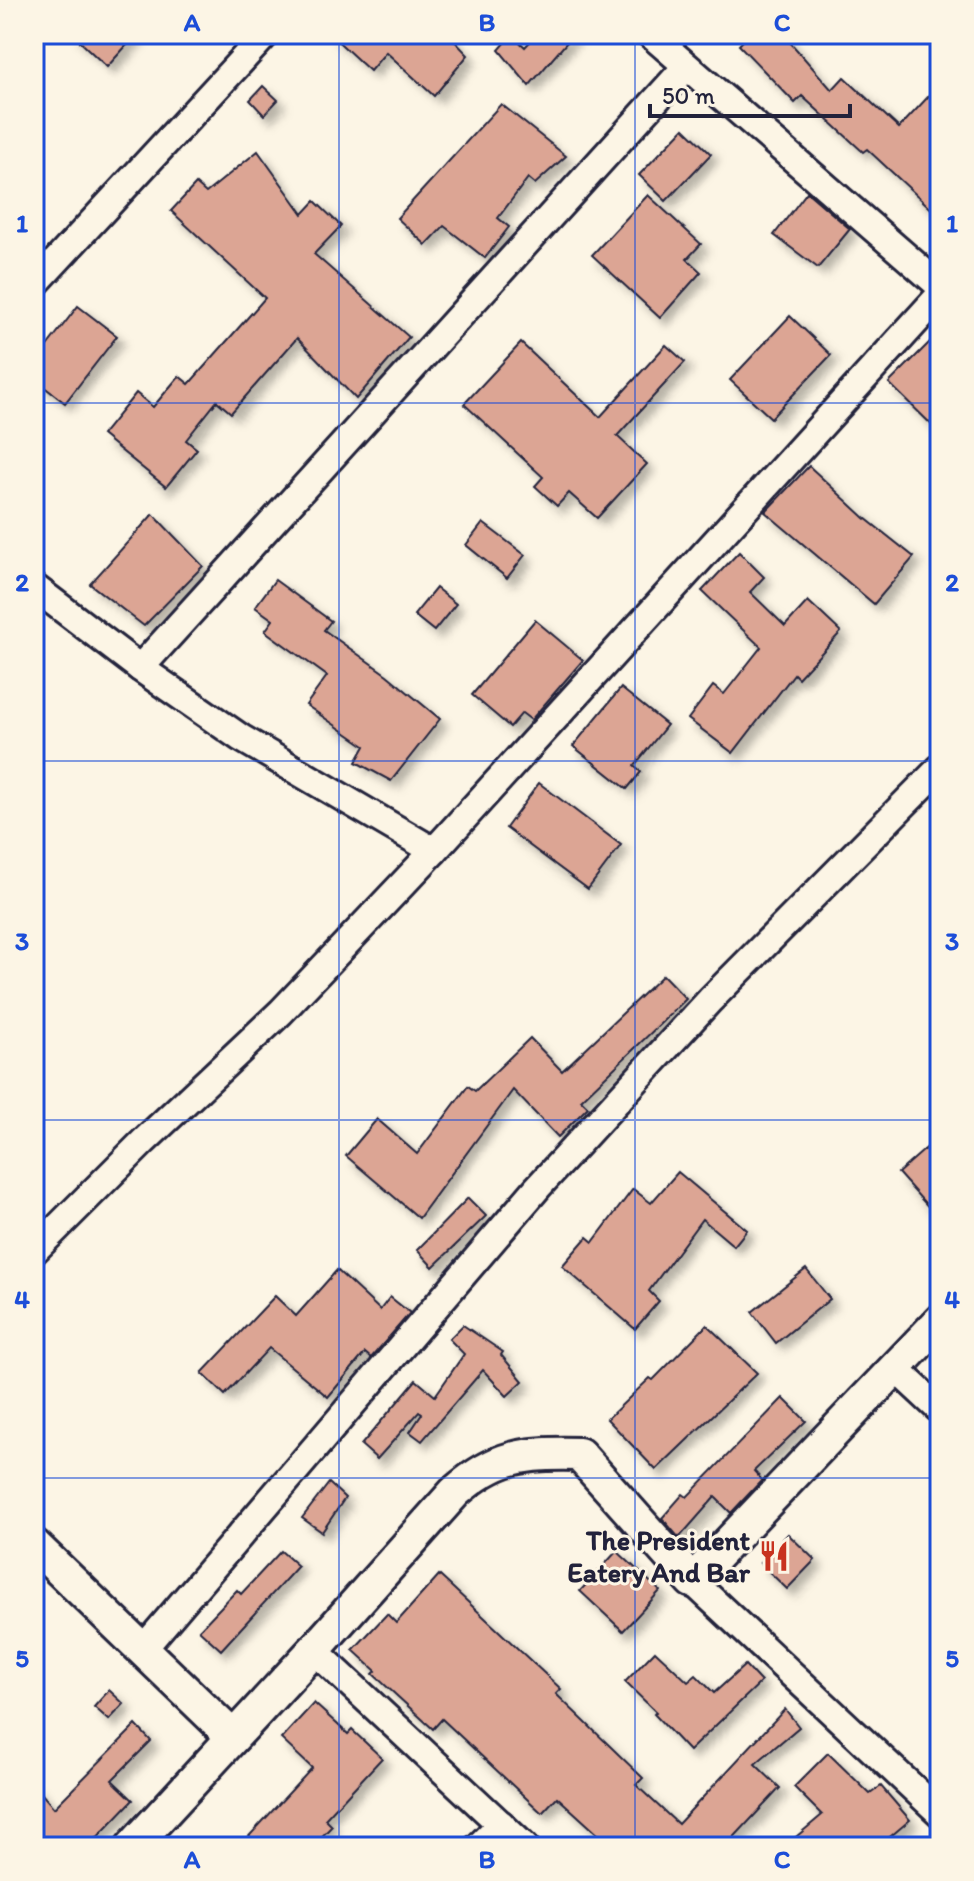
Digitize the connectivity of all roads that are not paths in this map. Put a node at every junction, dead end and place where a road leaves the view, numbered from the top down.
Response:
1 (266, 34) edge
2 (650, 34) edge
3 (686, 67) junction
4 (34, 285) edge
5 (940, 286) edge
6 (940, 295) edge
7 (34, 587) edge
8 (140, 668) junction
9 (940, 768) edge
10 (434, 851) junction
11 (34, 1251) edge
12 (940, 1321) edge
13 (896, 1369) junction
14 (940, 1410) edge
15 (34, 1545) edge
16 (692, 1581) junction
17 (142, 1650) junction
18 (314, 1650) junction
19 (233, 1737) junction
20 (940, 1813) edge
21 (501, 1824) junction
22 (132, 1847) edge
23 (478, 1847) edge
24 (525, 1847) edge

1 - 4 street
2 - 3 street
3 - 5 street
3 - 8 street
6 - 10 street
7 - 8 street
8 - 10 street
9 - 17 street
10 - 11 street
12 - 13 street
13 - 14 street
13 - 16 street
15 - 17 street
16 - 18 street
16 - 20 street
17 - 19 street
18 - 19 street
18 - 21 street
19 - 22 street
21 - 23 street
21 - 24 street

